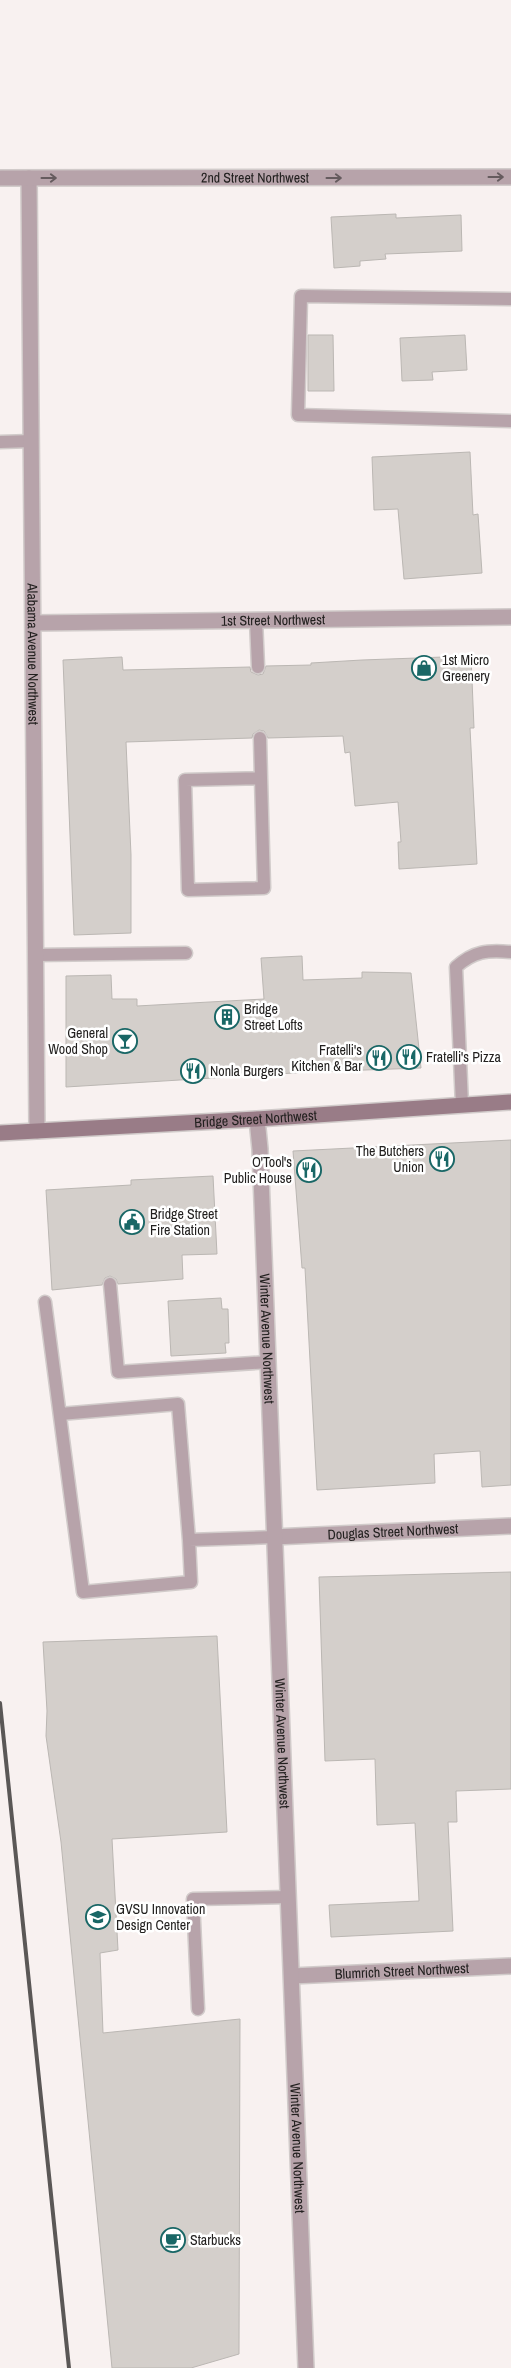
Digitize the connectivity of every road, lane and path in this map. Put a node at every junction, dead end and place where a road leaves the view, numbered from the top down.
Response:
1 (0, 178) edge
2 (29, 178) junction
3 (511, 178) edge
4 (511, 298) edge
5 (511, 421) edge
6 (32, 441) junction
7 (0, 442) edge
8 (511, 617) edge
9 (256, 620) junction
10 (34, 623) junction
11 (258, 667) dead end
12 (260, 738) dead end
13 (261, 778) junction
14 (511, 952) edge
15 (186, 953) dead end
16 (36, 955) junction
17 (511, 1102) edge
18 (462, 1105) junction
19 (256, 1119) junction
20 (37, 1131) junction
21 (0, 1133) edge
22 (110, 1284) dead end
23 (45, 1302) dead end
24 (269, 1362) junction
25 (60, 1414) junction
26 (511, 1526) edge
27 (274, 1537) junction
28 (188, 1540) junction
29 (289, 1897) junction
30 (511, 1966) edge
31 (292, 1976) junction
32 (198, 2009) dead end
33 (306, 2368) edge

1 - 2 street, 2nd Street Northwest
2 -> 3 street, 2nd Street Northwest
2 - 6 street, Alabama Avenue Northwest
4 - 5 lane
6 - 7 lane
6 - 10 street, Alabama Avenue Northwest
8 - 9 street, 1st Street Northwest
9 - 10 street, 1st Street Northwest
9 - 11 lane
10 - 16 street, Alabama Avenue Northwest
12 - 13 lane
13 - 13 lane
14 - 18 lane
15 - 16 lane
16 - 20 street, Alabama Avenue Northwest
17 - 18 main road, Bridge Street Northwest
18 - 19 main road, Bridge Street Northwest
19 - 20 main road, Bridge Street Northwest
19 - 24 street, Winter Avenue Northwest
20 - 21 main road, Bridge Street Northwest
22 - 24 lane
23 - 25 lane
24 - 27 street, Winter Avenue Northwest
25 - 28 lane
25 - 28 lane
26 - 27 street, Douglas Street Northwest
27 - 28 lane
27 - 29 street, Winter Avenue Northwest
29 - 31 street, Winter Avenue Northwest
29 - 32 lane
30 - 31 street, Blumrich Street Northwest
31 - 33 street, Winter Avenue Northwest

